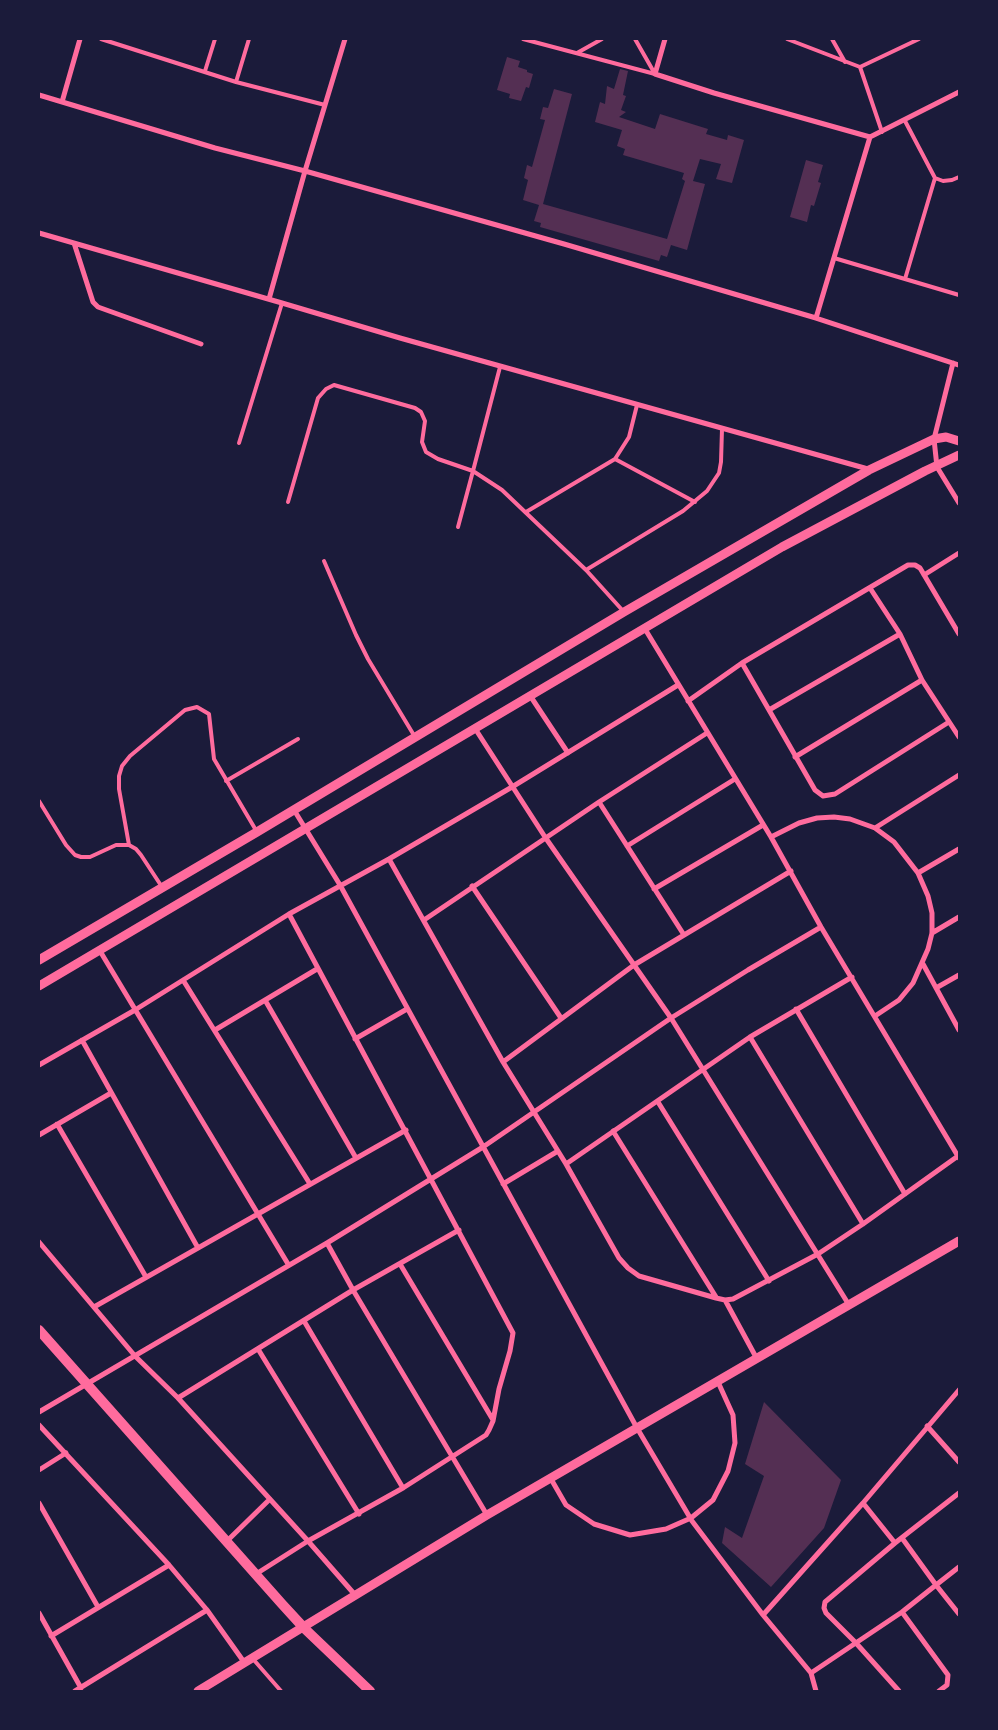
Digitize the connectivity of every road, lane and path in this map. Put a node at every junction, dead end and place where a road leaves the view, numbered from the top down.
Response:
1 (80, 39) edge
2 (101, 39) edge
3 (215, 39) edge
4 (250, 39) edge
5 (345, 39) edge
6 (523, 39) edge
7 (602, 39) edge
8 (635, 39) edge
9 (665, 39) edge
10 (787, 39) edge
11 (832, 39) edge
12 (919, 39) edge
13 (913, 40) edge
14 (577, 53) junction
15 (845, 62) junction
16 (860, 67) junction
17 (205, 71) junction
18 (655, 74) junction
19 (236, 82) junction
20 (959, 92) edge
21 (39, 95) edge
22 (62, 102) junction
23 (324, 105) junction
24 (905, 121) junction
25 (882, 132) junction
26 (870, 138) junction
27 (304, 171) junction
28 (959, 177) edge
29 (935, 178) junction
30 (39, 233) edge
31 (74, 243) junction
32 (834, 258) junction
33 (905, 279) junction
34 (959, 295) edge
35 (269, 299) junction
36 (282, 303) junction
37 (816, 318) junction
38 (201, 344) dead end
39 (953, 363) junction
40 (959, 365) edge
41 (500, 367) junction
42 (637, 405) junction
43 (722, 429) junction
44 (934, 439) junction
45 (959, 441) edge
46 (239, 443) dead end
47 (959, 455) edge
48 (615, 460) junction
49 (937, 467) junction
50 (869, 470) junction
51 (473, 471) junction
52 (288, 502) dead end
53 (695, 502) junction
54 (959, 503) edge
55 (526, 512) junction
56 (458, 527) dead end
57 (959, 553) edge
58 (324, 561) dead end
59 (586, 570) junction
60 (924, 575) junction
61 (870, 588) junction
62 (624, 612) junction
63 (645, 629) junction
64 (900, 634) junction
65 (959, 634) edge
66 (742, 663) junction
67 (922, 680) junction
68 (678, 685) junction
69 (531, 697) junction
70 (688, 701) junction
71 (769, 710) junction
72 (949, 722) junction
73 (476, 730) junction
74 (708, 733) junction
75 (959, 737) edge
76 (415, 738) junction
77 (298, 739) dead end
78 (568, 753) junction
79 (796, 756) junction
80 (959, 775) edge
81 (735, 779) junction
82 (226, 781) junction
83 (512, 786) junction
84 (39, 801) edge
85 (599, 802) junction
86 (294, 810) junction
87 (763, 825) junction
88 (874, 828) junction
89 (307, 829) junction
90 (256, 832) junction
91 (545, 837) junction
92 (771, 837) junction
93 (129, 845) junction
94 (627, 846) junction
95 (959, 849) edge
96 (389, 859) junction
97 (791, 871) junction
98 (918, 873) junction
99 (340, 885) junction
100 (472, 886) junction
101 (162, 888) junction
102 (654, 889) junction
103 (289, 914) junction
104 (959, 917) edge
105 (424, 920) junction
106 (821, 927) junction
107 (932, 933) junction
108 (684, 935) junction
109 (100, 950) junction
110 (39, 960) edge
111 (923, 964) junction
112 (634, 966) junction
113 (317, 969) junction
114 (959, 975) edge
115 (852, 977) junction
116 (183, 980) junction
117 (39, 986) edge
118 (936, 988) junction
119 (265, 1000) junction
120 (407, 1009) junction
121 (796, 1009) junction
122 (135, 1010) junction
123 (875, 1016) junction
124 (562, 1018) junction
125 (671, 1018) junction
126 (215, 1030) junction
127 (959, 1030) edge
128 (750, 1037) junction
129 (356, 1039) junction
130 (82, 1040) junction
131 (503, 1062) junction
132 (39, 1065) edge
133 (703, 1070) junction
134 (111, 1093) junction
135 (658, 1102) junction
136 (533, 1113) junction
137 (57, 1124) junction
138 (406, 1130) junction
139 (613, 1131) junction
140 (39, 1135) edge
141 (482, 1147) junction
142 (558, 1151) junction
143 (958, 1157) edge
144 (356, 1158) junction
145 (566, 1164) junction
146 (431, 1177) junction
147 (310, 1184) junction
148 (503, 1184) junction
149 (905, 1194) junction
150 (259, 1214) junction
151 (863, 1224) junction
152 (459, 1230) junction
153 (959, 1241) edge
154 (39, 1242) edge
155 (327, 1242) junction
156 (198, 1248) junction
157 (818, 1254) junction
158 (288, 1264) junction
159 (400, 1264) junction
160 (146, 1277) junction
161 (769, 1281) junction
162 (353, 1290) junction
163 (716, 1298) junction
164 (725, 1300) junction
165 (849, 1305) junction
166 (94, 1307) junction
167 (304, 1321) junction
168 (39, 1330) edge
169 (258, 1349) junction
170 (135, 1356) junction
171 (757, 1360) junction
172 (718, 1382) junction
173 (85, 1384) junction
174 (959, 1390) edge
175 (178, 1398) junction
176 (39, 1412) edge
177 (493, 1420) junction
178 (39, 1425) edge
179 (927, 1426) junction
180 (638, 1428) junction
181 (66, 1453) junction
182 (451, 1456) junction
183 (959, 1462) edge
184 (39, 1470) edge
185 (551, 1478) junction
186 (403, 1488) junction
187 (959, 1493) edge
188 (270, 1499) junction
189 (39, 1503) edge
190 (863, 1503) junction
191 (359, 1514) junction
192 (487, 1515) junction
193 (691, 1518) junction
194 (902, 1538) junction
195 (227, 1541) junction
196 (308, 1541) junction
197 (895, 1543) junction
198 (169, 1565) junction
199 (959, 1567) edge
200 (256, 1574) junction
201 (936, 1585) junction
202 (356, 1596) junction
203 (98, 1607) junction
204 (207, 1610) junction
205 (902, 1612) junction
206 (39, 1613) edge
207 (959, 1614) edge
208 (764, 1615) junction
209 (304, 1628) junction
210 (51, 1636) junction
211 (856, 1643) junction
212 (253, 1658) junction
213 (244, 1662) junction
214 (811, 1673) junction
215 (81, 1688) junction
216 (75, 1691) edge
217 (198, 1691) edge
218 (281, 1691) edge
219 (370, 1691) edge
220 (816, 1691) edge
221 (899, 1691) edge
222 (940, 1691) edge

1 - 22 street
2 - 17 lane
3 - 17 lane
4 - 19 lane
5 - 23 street
6 - 14 lane
7 - 14 lane
8 - 18 lane
9 - 18 street
10 - 15 lane
11 - 15 lane
12 - 13 lane
13 - 16 lane
14 - 18 lane
15 - 16 lane
16 - 25 lane
17 - 19 lane
18 - 26 street
19 - 23 lane
20 - 24 street
21 - 22 street
22 - 27 street
23 - 27 street
24 - 25 street
24 - 29 lane
25 - 26 street
26 - 32 street
27 - 35 street
27 - 37 street
28 - 29 lane
29 - 33 lane
30 - 31 street
31 - 35 street
31 - 38 street
32 - 33 lane
32 - 37 street
33 - 34 lane
35 - 36 street
36 - 41 street
36 - 46 lane
37 - 39 street
39 - 40 street
39 - 44 street
41 - 42 street
41 - 51 lane
42 - 43 street
42 - 48 lane
43 - 50 street
43 - 53 lane
44 - 45 street
44 - 49 street
44 - 50 street
47 - 49 street
48 - 53 lane
48 - 55 lane
49 - 54 street
49 - 63 street
50 - 62 street
51 - 52 lane
51 - 55 lane
51 - 56 lane
53 - 59 lane
55 - 59 lane
57 - 60 street
58 - 76 lane
59 - 62 lane
60 - 61 street
60 - 65 street
61 - 64 street
61 - 66 street
62 - 76 street
63 - 68 street
63 - 69 street
64 - 67 street
64 - 71 street
66 - 70 street
66 - 71 street
67 - 72 street
67 - 79 street
68 - 70 street
68 - 78 street
69 - 73 street
69 - 78 street
70 - 74 street
71 - 79 street
72 - 75 street
72 - 79 street
73 - 83 street
73 - 89 street
74 - 81 street
74 - 85 street
76 - 86 street
77 - 82 lane
78 - 83 street
80 - 88 street
81 - 87 street
81 - 94 street
82 - 90 lane
82 - 93 lane
83 - 91 street
83 - 96 street
84 - 93 lane
85 - 91 street
85 - 94 street
86 - 89 street
86 - 90 street
87 - 92 street
87 - 102 street
88 - 92 street
88 - 98 street
89 - 99 street
89 - 109 street
90 - 101 street
91 - 100 street
91 - 112 street
92 - 97 street
93 - 101 lane
94 - 102 street
95 - 98 street
96 - 99 street
96 - 105 street
97 - 106 street
97 - 108 street
98 - 107 street
99 - 103 street
99 - 120 street
100 - 105 street
100 - 124 street
101 - 110 street
102 - 108 street
103 - 113 street
103 - 116 street
104 - 107 street
105 - 131 street
106 - 115 street
106 - 125 street
107 - 111 street
108 - 112 street
109 - 117 street
109 - 122 street
111 - 118 street
111 - 123 street
112 - 124 street
112 - 125 street
113 - 119 street
113 - 129 street
114 - 118 street
115 - 121 street
115 - 123 street
116 - 122 street
116 - 126 street
118 - 127 street
119 - 126 street
119 - 144 street
120 - 129 street
120 - 141 street
121 - 128 street
121 - 149 street
122 - 130 street
122 - 150 street
123 - 143 street
124 - 131 street
125 - 133 street
125 - 136 street
126 - 147 street
128 - 133 street
128 - 151 street
129 - 138 street
130 - 132 street
130 - 134 street
131 - 136 street
133 - 135 street
133 - 157 street
134 - 137 street
134 - 156 street
135 - 139 street
135 - 161 street
136 - 141 street
136 - 142 street
137 - 140 street
137 - 160 street
138 - 144 street
138 - 146 street
139 - 145 street
139 - 163 street
141 - 146 street
141 - 148 street
142 - 145 street
142 - 148 street
143 - 149 street
144 - 147 street
145 - 163 street
146 - 152 street
146 - 155 street
147 - 150 street
148 - 180 street
149 - 151 street
150 - 156 street
150 - 158 street
151 - 157 street
152 - 159 street
152 - 177 street
153 - 165 street
154 - 166 street
155 - 158 street
155 - 162 street
156 - 160 street
157 - 161 street
157 - 165 street
158 - 170 street
159 - 162 street
159 - 177 street
160 - 166 street
161 - 164 street
162 - 167 street
162 - 182 street
163 - 164 street
164 - 171 street
165 - 171 street
166 - 170 street
167 - 169 street
167 - 186 street
168 - 173 main road
169 - 175 street
169 - 191 street
170 - 173 street
170 - 175 street
171 - 172 street
172 - 180 street
172 - 193 street
173 - 176 street
173 - 195 main road
174 - 179 street
175 - 188 street
177 - 182 street
178 - 181 street
179 - 183 street
179 - 190 street
180 - 185 street
180 - 193 street
181 - 184 street
181 - 198 street
182 - 186 street
182 - 192 street
185 - 192 street
185 - 193 street
186 - 191 street
187 - 194 street
188 - 195 street
188 - 196 street
189 - 203 street
190 - 197 street
190 - 208 street
191 - 196 street
192 - 202 street
193 - 208 street
194 - 197 street
194 - 201 street
195 - 200 main road
196 - 200 street
196 - 202 street
197 - 211 street
198 - 203 street
198 - 204 street
199 - 201 street
200 - 209 main road
201 - 205 street
201 - 207 street
202 - 209 street
203 - 210 street
204 - 213 street
204 - 215 street
205 - 211 street
205 - 222 street
206 - 210 street
208 - 214 street
209 - 212 street
209 - 219 main road
210 - 215 street
211 - 214 street
211 - 221 street
212 - 213 street
212 - 218 lane
213 - 217 street
214 - 220 street
215 - 216 street

